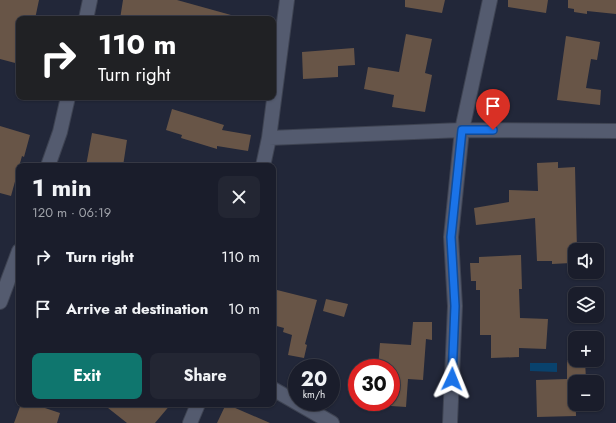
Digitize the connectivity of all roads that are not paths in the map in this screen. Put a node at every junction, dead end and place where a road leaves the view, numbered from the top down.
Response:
1 (90, 0) edge
2 (288, 0) edge
3 (490, 0) edge
4 (87, 16) edge
5 (276, 87) edge
6 (67, 100) edge
7 (274, 100) edge
8 (462, 130) junction
9 (616, 131) edge
10 (269, 138) junction
11 (49, 163) edge
12 (265, 163) edge
13 (16, 259) edge
14 (0, 302) edge
15 (276, 391) edge
16 (197, 407) edge
17 (190, 423) edge
18 (332, 423) edge
19 (450, 423) edge

1 - 4 street
2 - 5 street
3 - 8 street
6 - 11 street
7 - 10 street
8 - 9 street
8 - 10 street
8 - 19 street
10 - 12 street
13 - 14 street
15 - 18 street
16 - 17 street

